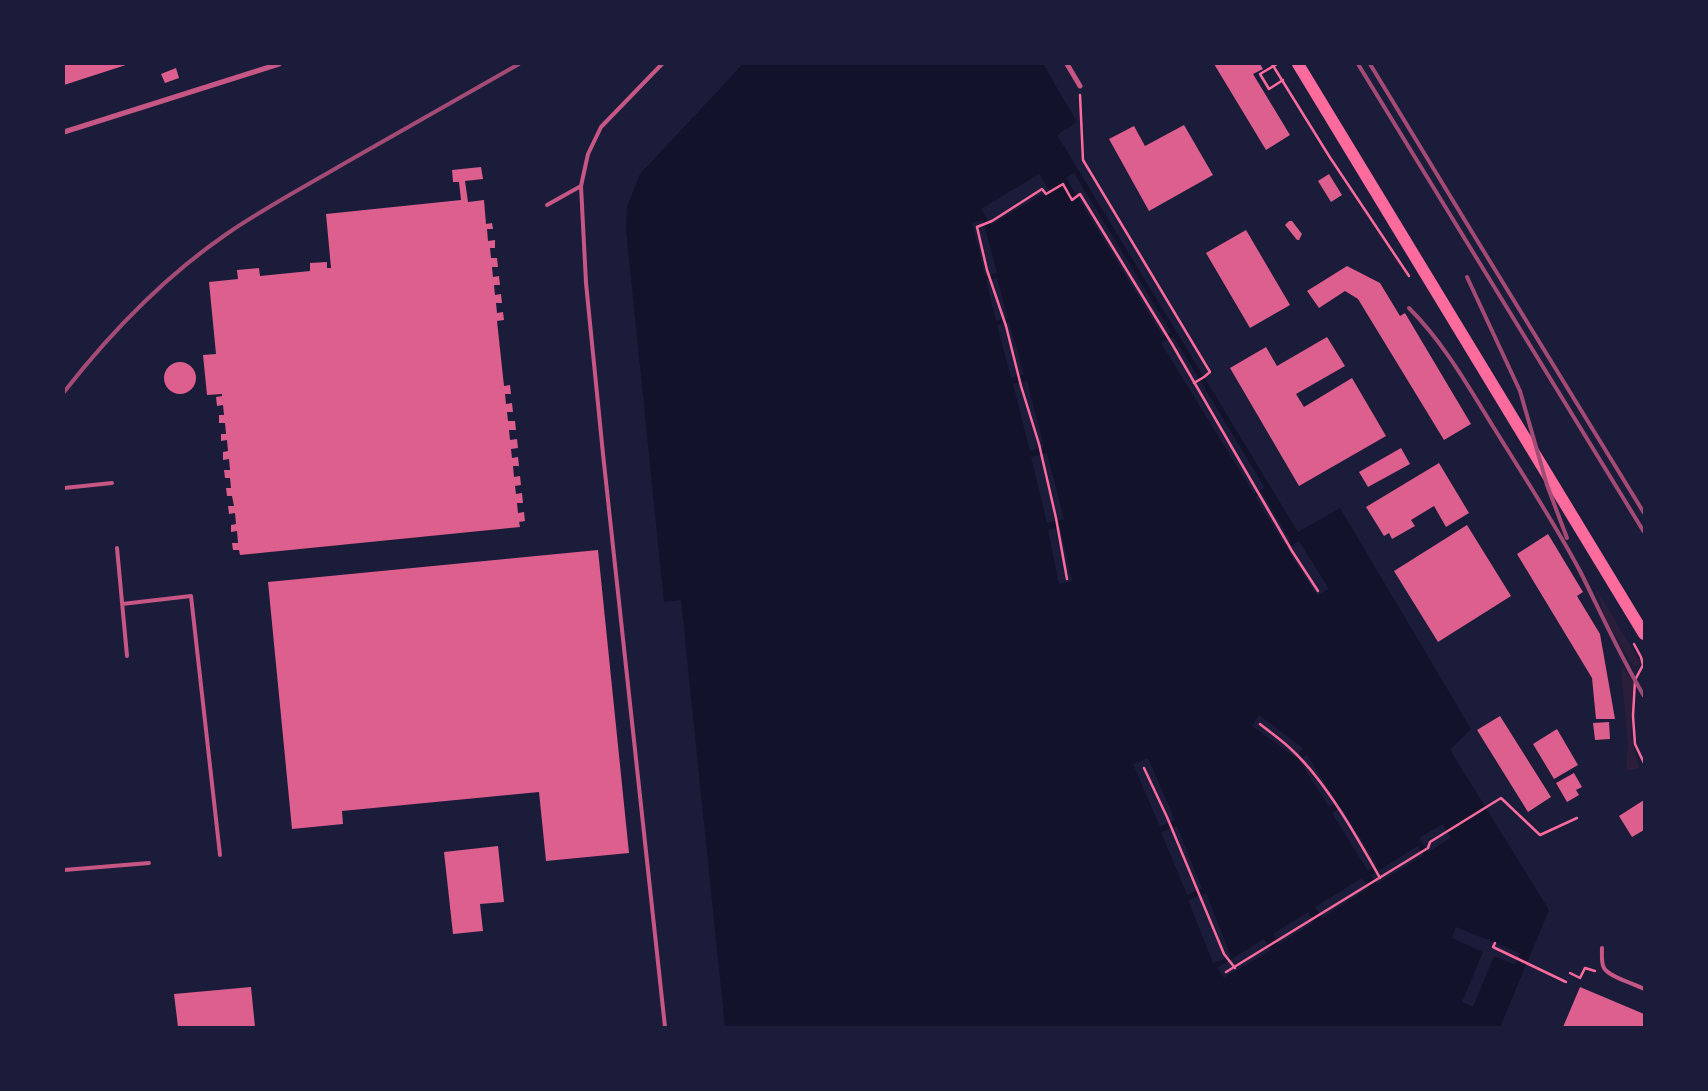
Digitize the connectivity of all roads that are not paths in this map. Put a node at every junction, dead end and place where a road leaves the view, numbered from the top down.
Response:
1 (278, 64) edge
2 (662, 64) edge
3 (1067, 64) edge
4 (1298, 64) edge
5 (1080, 86) road end
6 (64, 132) edge
7 (581, 186) junction
8 (547, 205) dead end
9 (112, 483) dead end
10 (64, 488) edge
11 (117, 548) dead end
12 (122, 604) junction
13 (1644, 634) edge
14 (127, 656) dead end
15 (220, 854) dead end
16 (149, 862) dead end
17 (64, 870) edge
18 (1602, 948) dead end
19 (1644, 988) edge
20 (665, 1027) edge

1 - 6 street
2 - 7 lane
3 - 5 street
4 - 13 main road
7 - 8 lane
7 - 20 lane
9 - 10 lane
11 - 12 lane
12 - 14 lane
12 - 15 lane
16 - 17 lane
18 - 19 lane

